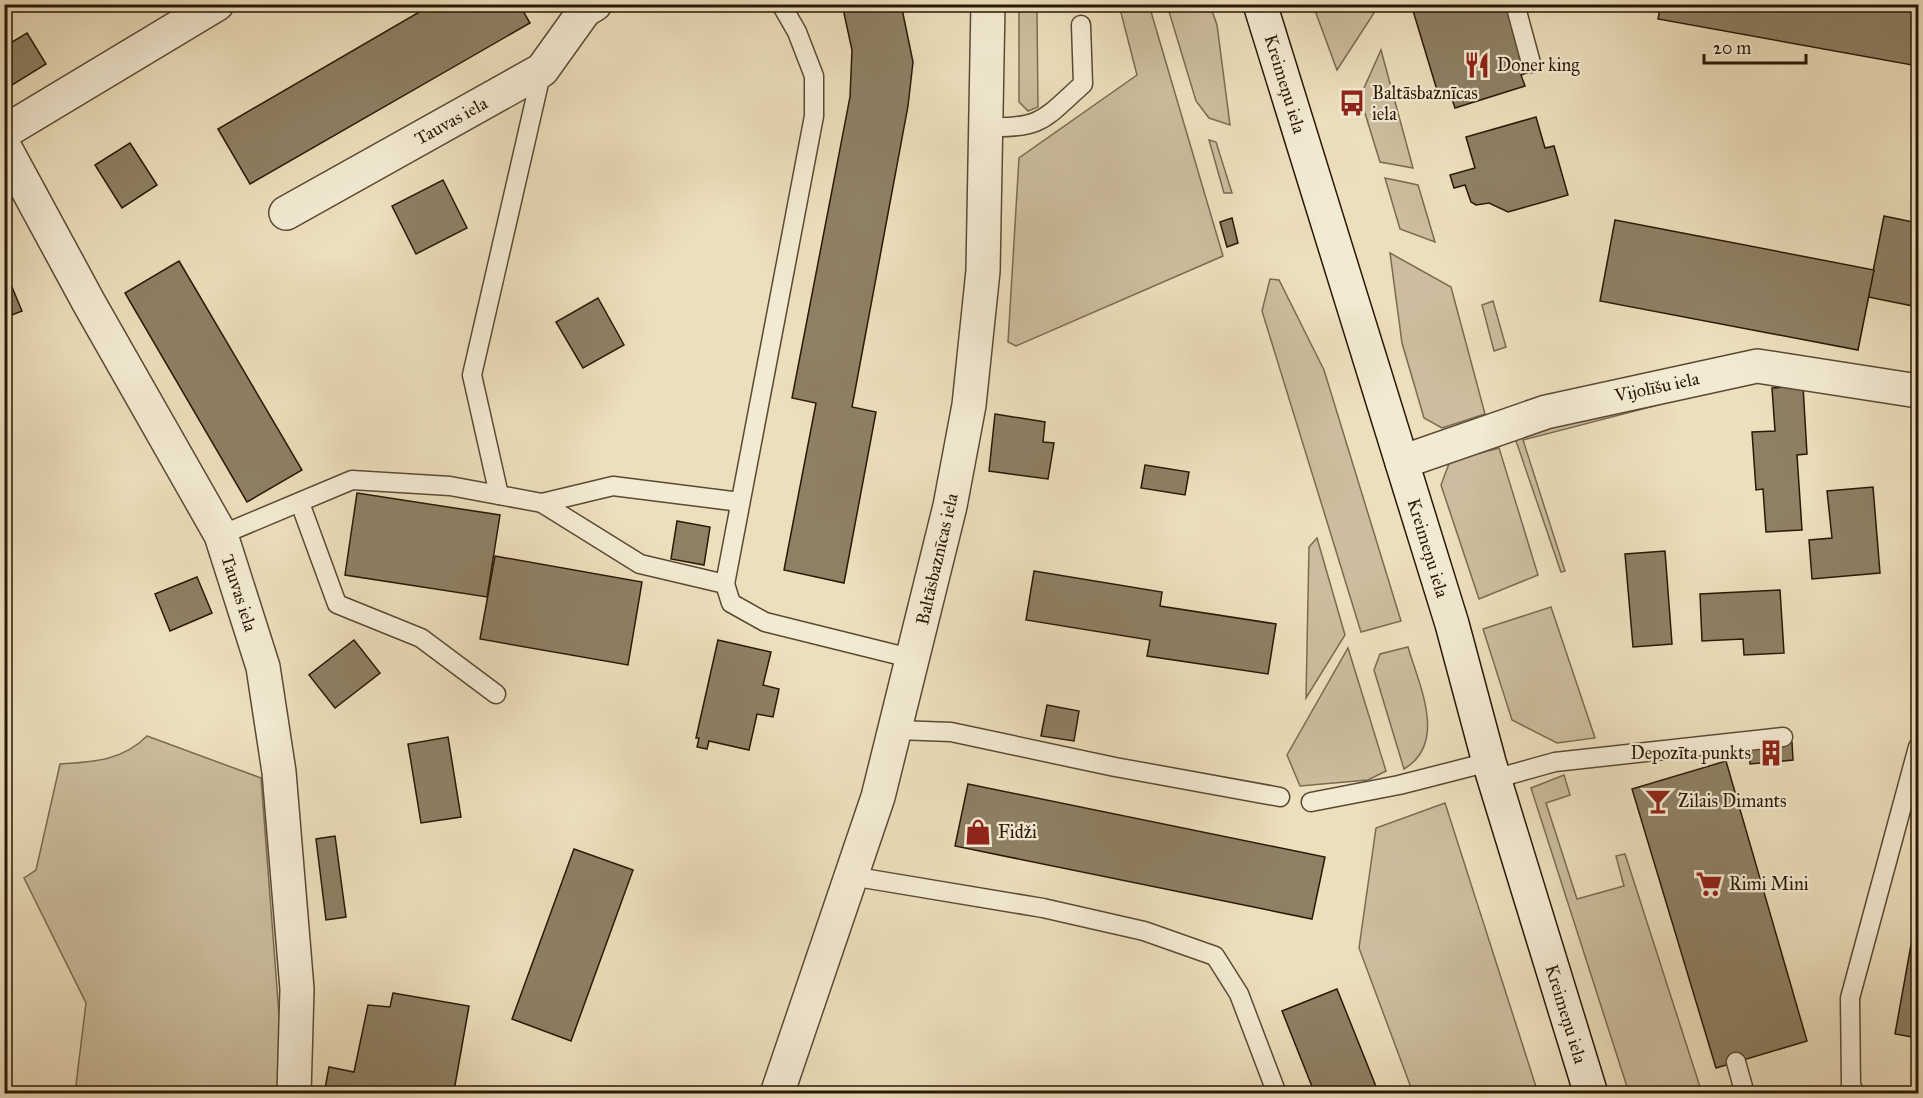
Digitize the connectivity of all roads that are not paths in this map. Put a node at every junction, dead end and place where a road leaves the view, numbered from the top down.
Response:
1 (595, 4) edge
2 (781, 4) edge
3 (988, 4) edge
4 (1260, 4) edge
5 (1515, 4) edge
6 (199, 9) edge
7 (1081, 25) dead end
8 (1531, 63) dead end
9 (542, 70) junction
10 (987, 127) junction
11 (4, 132) edge
12 (4, 146) edge
13 (286, 213) dead end
14 (1918, 391) edge
15 (1402, 462) junction
16 (499, 495) junction
17 (300, 502) junction
18 (542, 502) junction
19 (740, 502) junction
20 (221, 535) junction
21 (725, 584) junction
22 (914, 659) junction
23 (496, 694) dead end
24 (897, 730) junction
25 (1783, 737) dead end
26 (1918, 747) edge
27 (1492, 770) junction
28 (1280, 797) dead end
29 (1311, 802) dead end
30 (851, 876) junction
31 (1736, 1062) dead end
32 (294, 1094) edge
33 (777, 1094) edge
34 (1277, 1094) edge
35 (1591, 1094) edge
36 (1745, 1094) edge
37 (1856, 1094) edge

1 - 9 street, Tauvas iela
2 - 19 lane
3 - 10 street, Baltāsbaznīcas iela
4 - 15 street, Kreimeņu iela
5 - 8 lane
6 - 11 street
7 - 10 lane
9 - 13 street, Tauvas iela
9 - 16 lane
10 - 22 street, Baltāsbaznīcas iela
12 - 20 street, Tauvas iela
14 - 15 street, Vijolīšu iela
15 - 27 street, Kreimeņu iela
16 - 17 lane
16 - 18 lane
17 - 20 lane
17 - 23 lane
18 - 19 lane
18 - 21 lane
19 - 21 lane
20 - 32 street, Tauvas iela
21 - 22 lane
22 - 24 street, Baltāsbaznīcas iela
24 - 28 lane
24 - 30 street, Baltāsbaznīcas iela
25 - 27 lane
26 - 37 lane
27 - 29 lane
27 - 35 street, Kreimeņu iela
30 - 33 street, Baltāsbaznīcas iela
30 - 34 lane
31 - 36 lane

